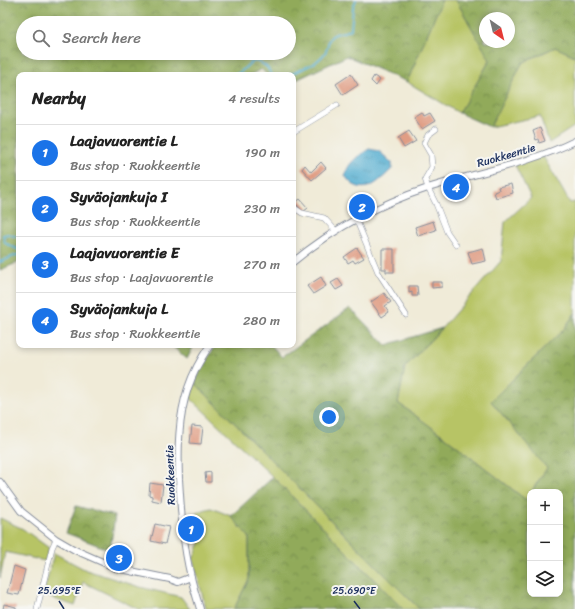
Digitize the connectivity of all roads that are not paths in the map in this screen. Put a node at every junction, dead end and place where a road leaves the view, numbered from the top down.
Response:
1 (337, 105) dead end
2 (436, 129) dead end
3 (296, 130) edge
4 (575, 140) edge
5 (428, 188) junction
6 (296, 209) edge
7 (356, 219) junction
8 (336, 231) junction
9 (456, 245) dead end
10 (296, 260) edge
11 (406, 315) dead end
12 (208, 348) edge
13 (0, 482) edge
14 (56, 539) junction
15 (191, 577) junction
16 (37, 609) edge
17 (200, 609) edge

1 - 3 street
2 - 5 street
4 - 5 street, Ruokkeentie
5 - 7 street, Ruokkeentie
5 - 9 street
6 - 8 street
7 - 8 street, Ruokkeentie
7 - 11 street
8 - 10 street, Ruokkeentie
12 - 15 street, Ruokkeentie
13 - 14 street
14 - 15 street
14 - 16 street
15 - 17 street, Ruokkeentie

